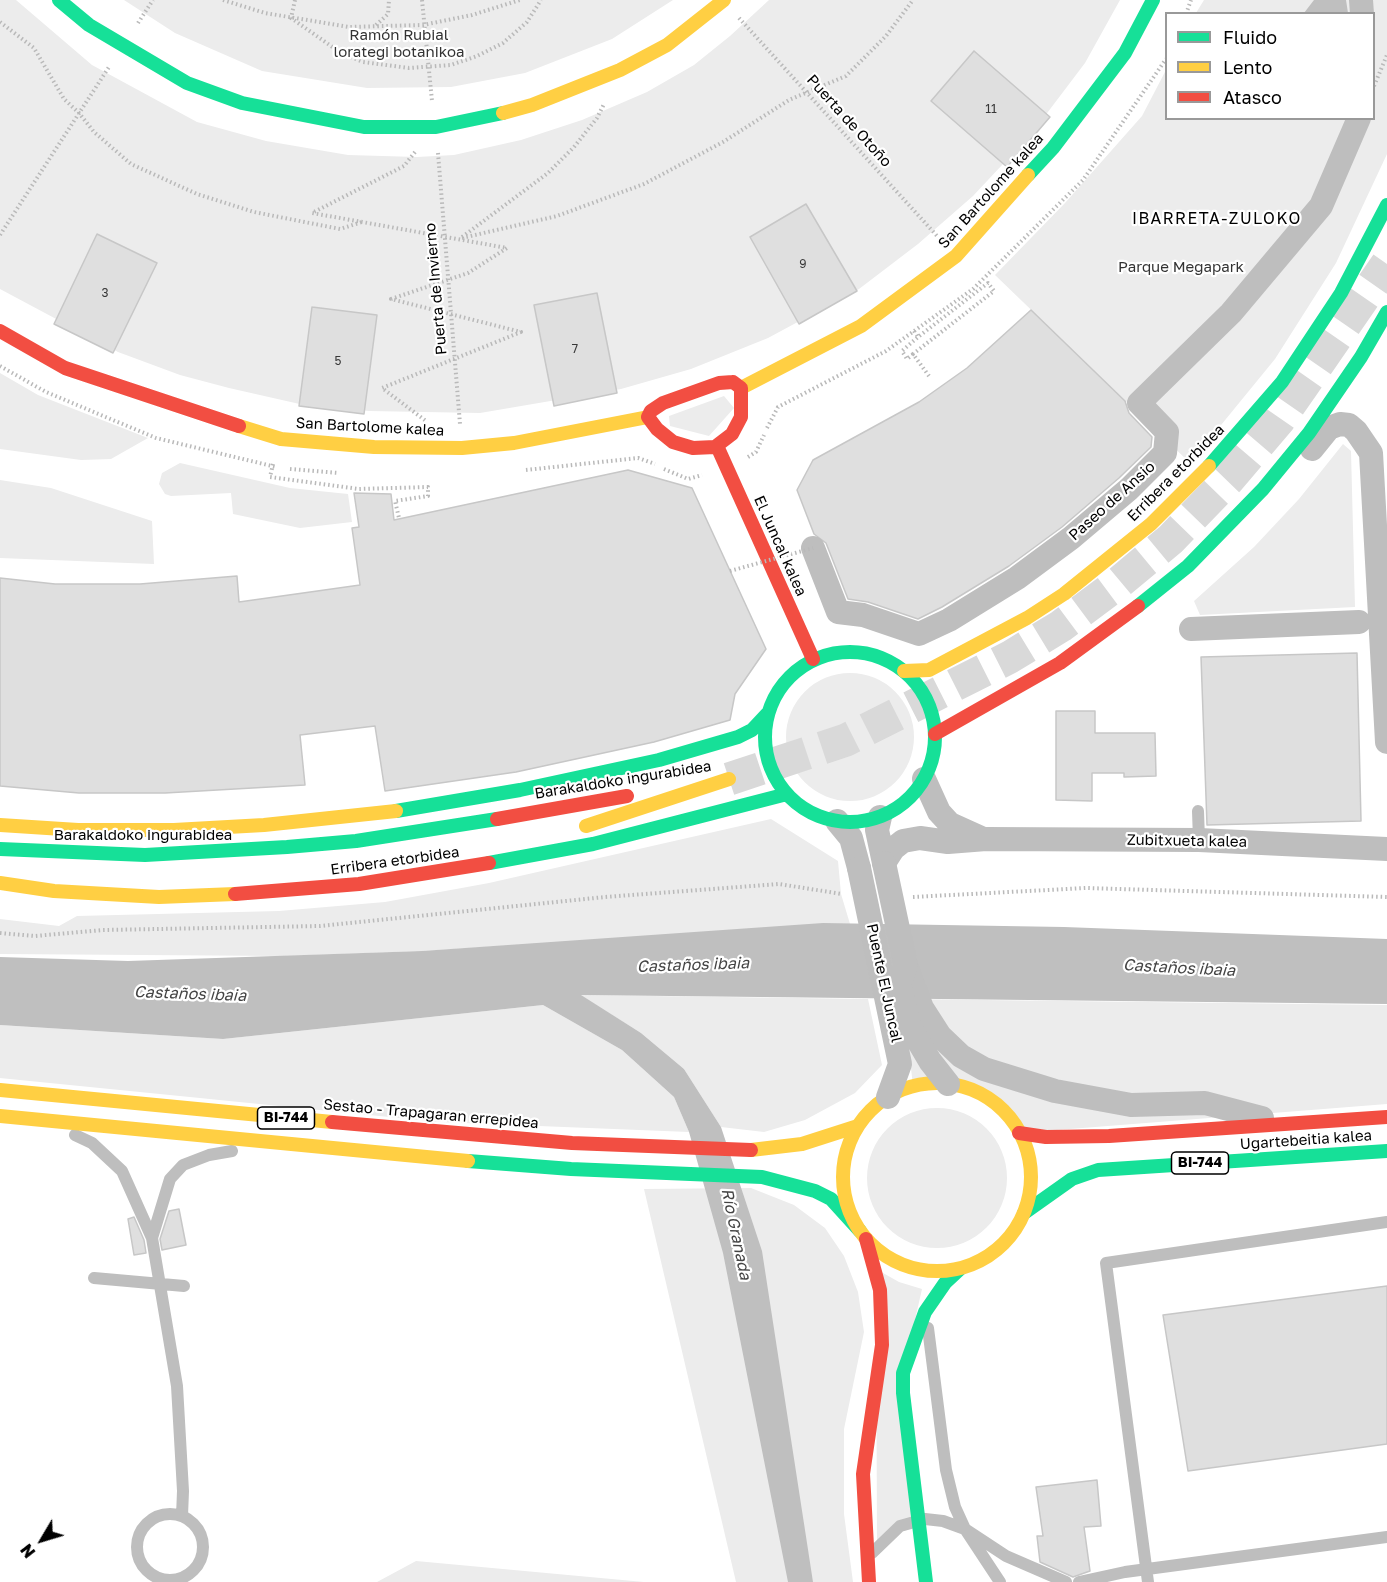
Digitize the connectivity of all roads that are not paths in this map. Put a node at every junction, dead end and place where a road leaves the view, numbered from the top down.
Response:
1 (59, 0) edge
2 (724, 0) edge
3 (1153, 0) edge
4 (1358, 120) edge
5 (1387, 205) edge
6 (1387, 312) edge
7 (0, 330) edge
8 (741, 388) junction
9 (648, 417) junction
10 (717, 446) junction
11 (813, 548) road end
12 (1188, 566) junction
13 (1359, 622) dead end
14 (1191, 629) dead end
15 (813, 659) junction
16 (904, 671) junction
17 (767, 714) junction
18 (935, 734) junction
19 (1387, 742) edge
20 (924, 779) junction
21 (787, 795) junction
22 (1198, 811) dead end
23 (880, 817) junction
24 (837, 821) junction
25 (0, 825) edge
26 (219, 828) junction
27 (573, 828) dead end
28 (986, 839) junction
29 (1199, 840) junction
30 (287, 847) junction
31 (0, 849) edge
32 (1387, 849) edge
33 (884, 863) junction
34 (0, 874) edge
35 (58, 877) dead end
36 (0, 883) edge
37 (906, 966) junction
38 (948, 1084) junction
39 (0, 1090) edge
40 (888, 1096) junction
41 (0, 1116) edge
42 (1387, 1118) edge
43 (44, 1121) junction
44 (1278, 1123) junction
45 (858, 1126) junction
46 (1019, 1132) junction
47 (276, 1143) junction
48 (1387, 1151) edge
49 (1024, 1213) junction
50 (1387, 1222) edge
51 (863, 1235) junction
52 (152, 1238) junction
53 (960, 1269) junction
54 (94, 1278) dead end
55 (159, 1284) junction
56 (184, 1286) dead end
57 (925, 1312) junction
58 (182, 1516) junction
59 (919, 1520) junction
60 (965, 1529) junction
61 (1387, 1537) edge
62 (866, 1561) junction
63 (1147, 1576) edge
64 (869, 1582) edge
65 (926, 1582) edge
66 (1000, 1582) edge
67 (1066, 1582) edge
68 (1079, 1582) edge

1 - 2 street
3 - 8 street, San Bartolome kalea
4 - 11 street, Paseo de Ansio
5 - 16 street, Erribera etorbidea
6 - 12 street
7 - 9 street, San Bartolome kalea
8 - 9 street, San Bartolome kalea
8 - 10 street
9 - 10 street
10 - 15 street, El Juncal kalea
12 - 18 street
12 - 19 street
13 - 14 street
15 - 16 street
15 - 17 street
16 - 18 street
17 - 21 street
17 - 26 street
18 - 20 street
20 - 23 street
20 - 28 street, Zubitxueta kalea
21 - 24 street
21 - 36 street, Erribera etorbidea
22 - 29 lane
23 - 24 street
23 - 33 street, Puente El Juncal
24 - 40 street, Puente El Juncal, bridge
25 - 26 street
26 - 30 street
27 - 30 street, Barakaldoko ingurabidea
28 - 29 street, Zubitxueta kalea
28 - 33 street, Zubitxueta kalea
29 - 32 street, Zubitxueta kalea
30 - 31 street, Barakaldoko ingurabidea
33 - 37 street, Puente El Juncal, bridge
34 - 35 street
37 - 38 street, Puente El Juncal, bridge
37 - 44 street
38 - 40 street, BI-744
38 - 46 street, BI-744
39 - 45 street, Sestao - Trapagaran errepidea / BI-744
40 - 45 street, BI-744
41 - 43 street, BI-744
42 - 44 street, Ugartebeitia kalea / BI-744
43 - 47 street, BI-744
43 - 52 lane
44 - 46 street, Ugartebeitia kalea / BI-744
45 - 51 street, BI-744
46 - 49 street, BI-744
47 - 51 street, BI-744
47 - 52 lane
48 - 49 street, Ugartebeitia kalea / BI-744
49 - 53 street, BI-744
50 - 63 lane
51 - 53 street, BI-744
51 - 62 street
52 - 55 lane
53 - 57 street
54 - 55 lane
55 - 56 lane
55 - 58 lane
57 - 59 street
57 - 60 lane
58 - 58 lane
59 - 60 lane
59 - 62 lane
59 - 65 street
60 - 66 lane
60 - 67 lane
61 - 63 lane
62 - 64 street
63 - 68 lane

